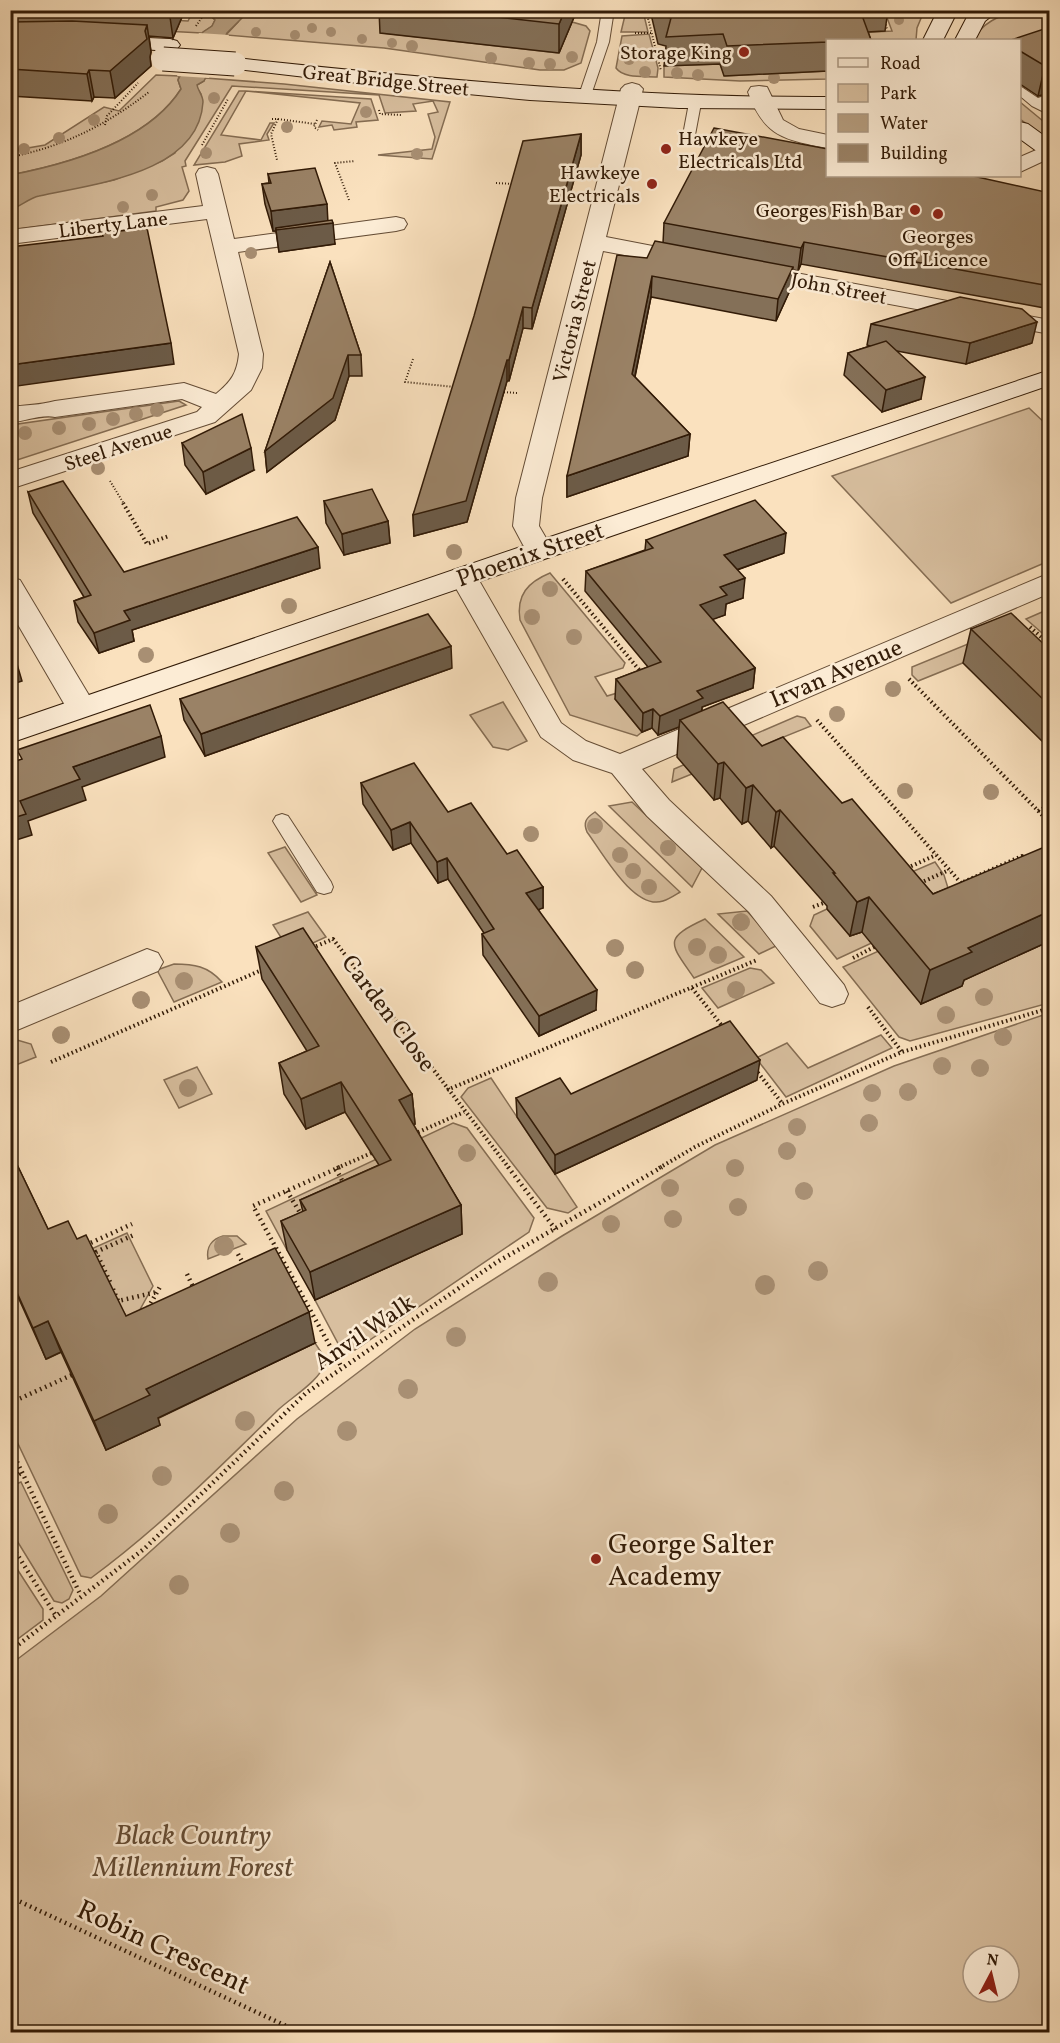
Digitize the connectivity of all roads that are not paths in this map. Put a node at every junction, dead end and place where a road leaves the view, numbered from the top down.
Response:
1 (608, 10) edge
2 (948, 10) edge
3 (989, 10) edge
4 (934, 39) edge
5 (966, 39) edge
6 (92, 49) edge
7 (826, 90) edge
8 (1021, 91) edge
9 (586, 93) junction
10 (631, 95) junction
11 (761, 98) junction
12 (1050, 98) edge
13 (695, 103) junction
14 (826, 103) edge
15 (1036, 103) junction
16 (1050, 111) edge
17 (1021, 131) edge
18 (689, 135) dead end
19 (826, 142) edge
20 (1037, 157) edge
21 (207, 174) dead end
22 (216, 211) junction
23 (396, 224) dead end
24 (10, 237) edge
25 (594, 242) junction
26 (225, 247) junction
27 (1050, 327) edge
28 (1050, 377) edge
29 (221, 405) junction
30 (10, 415) edge
31 (10, 481) edge
32 (539, 550) junction
33 (463, 576) junction
34 (1050, 582) edge
35 (10, 586) edge
36 (81, 707) junction
37 (10, 733) edge
38 (622, 765) junction
39 (282, 821) dead end
40 (324, 887) dead end
41 (147, 962) dead end
42 (832, 994) dead end
43 (10, 1020) edge

1 - 9 lane
2 - 4 street
3 - 5 street
6 - 9 street, Great Bridge Street, bridge
7 - 11 street, Great Bridge Street
8 - 15 lane
9 - 10 street, Great Bridge Street
10 - 11 street, Great Bridge Street
10 - 13 street, Great Bridge Street
10 - 25 street, Victoria Street
11 - 13 street, Great Bridge Street
11 - 14 street, Great Bridge Street
11 - 19 street
12 - 15 lane
13 - 18 lane
15 - 16 lane
17 - 20 street
21 - 22 street, Steel Avenue
22 - 24 street, Liberty Lane
22 - 26 street, Steel Avenue
23 - 26 street
25 - 27 street, John Street
25 - 32 street, Victoria Street
26 - 29 street, Steel Avenue
28 - 32 street, Phoenix Street
29 - 30 street, Steel Avenue
29 - 31 street, Steel Avenue
32 - 33 street, Phoenix Street
33 - 36 street, Phoenix Street
33 - 38 street
34 - 38 street, Irvan Avenue
35 - 36 street
36 - 37 street, Phoenix Street
38 - 42 street
39 - 40 lane
41 - 43 street

